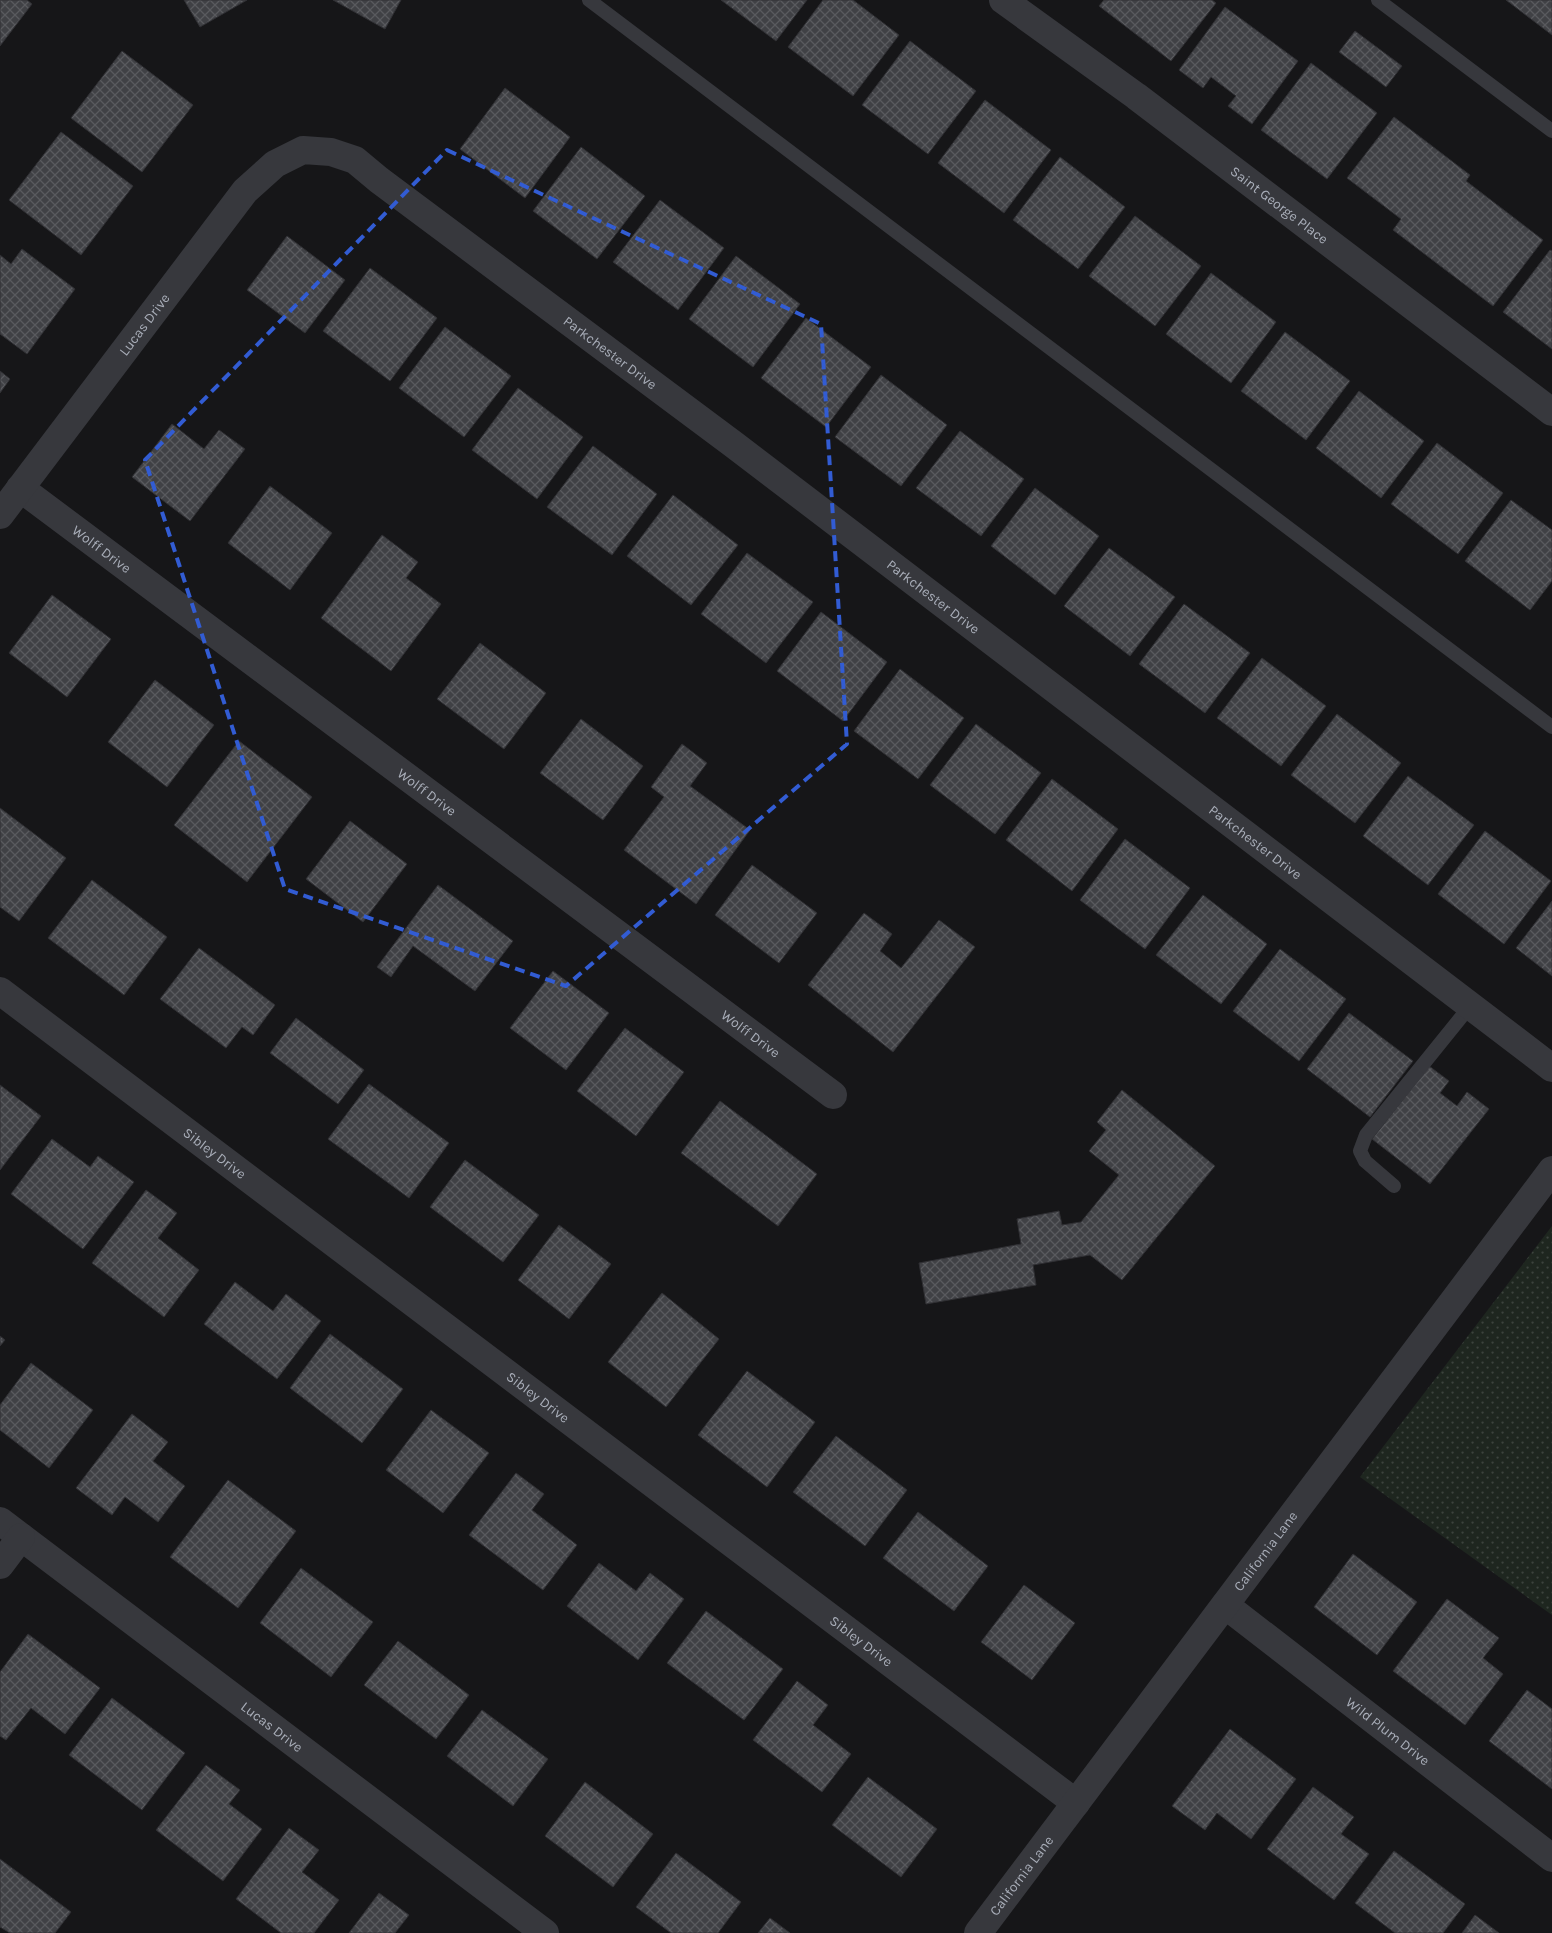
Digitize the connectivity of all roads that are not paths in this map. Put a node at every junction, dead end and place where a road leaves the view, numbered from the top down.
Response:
1 (589, 0) edge
2 (1003, 0) edge
3 (1378, 0) edge
4 (1552, 131) edge
5 (303, 150) joint
6 (1552, 412) edge
7 (20, 488) junction
8 (0, 515) edge
9 (1552, 727) edge
10 (0, 991) edge
11 (1471, 1005) junction
12 (1552, 1068) edge
13 (833, 1095) dead end
14 (1552, 1170) edge
15 (1394, 1186) dead end
16 (10, 1529) edge
17 (0, 1565) edge
18 (1224, 1605) junction
19 (1076, 1803) junction
20 (1552, 1858) edge
21 (545, 1933) edge
22 (978, 1933) edge

1 - 9 lane
2 - 6 street, Saint George Place
3 - 4 lane
5 - 7 street, Lucas Drive
5 - 11 street, Parkchester Drive
7 - 8 street, Lucas Drive
7 - 13 street, Wolff Drive
10 - 19 street, Sibley Drive
11 - 12 street, Parkchester Drive
11 - 15 lane
14 - 18 street, California Lane
16 - 17 street
16 - 21 street, Lucas Drive
18 - 19 street, California Lane
18 - 20 street, Wild Plum Drive
19 - 22 street, California Lane

